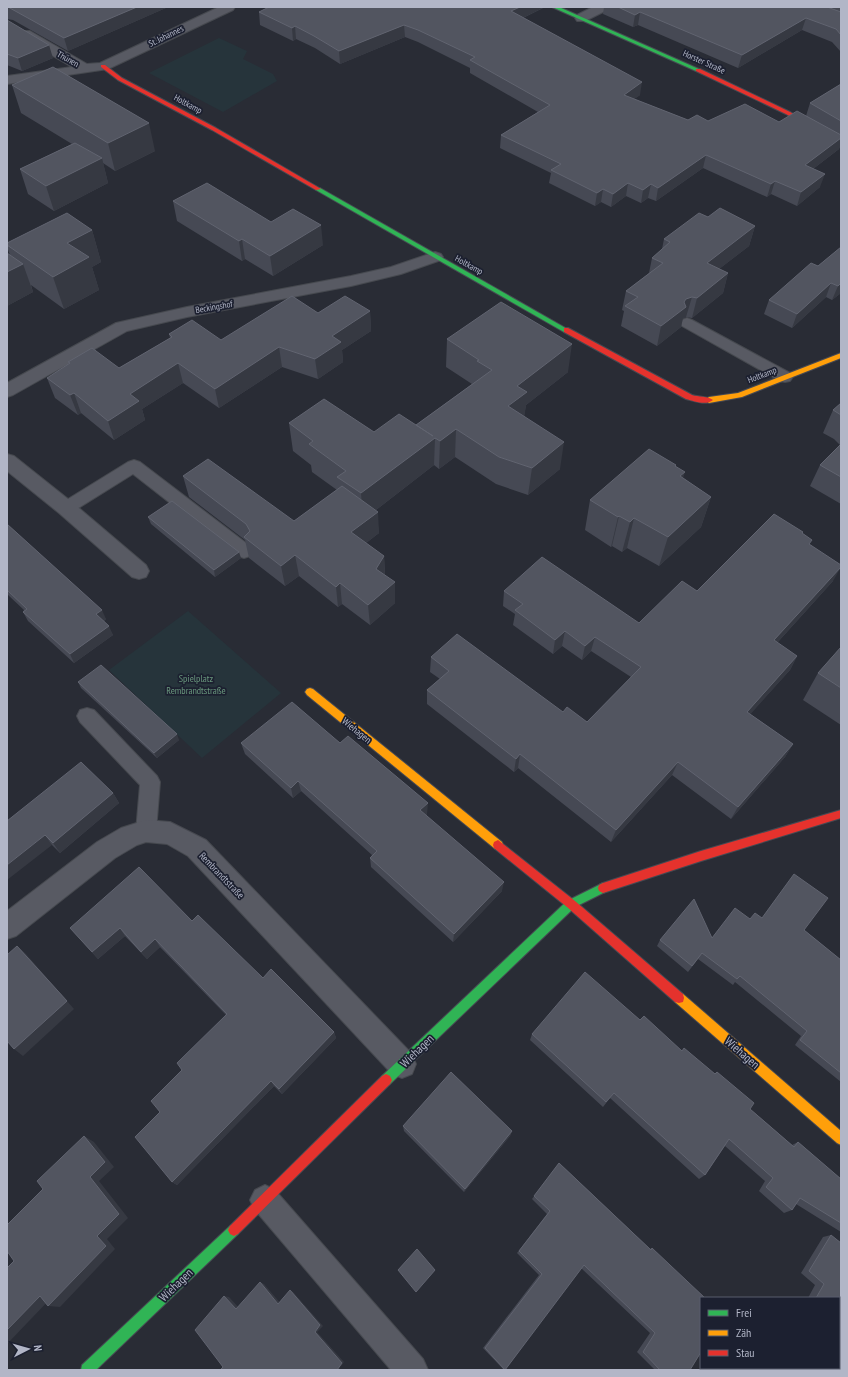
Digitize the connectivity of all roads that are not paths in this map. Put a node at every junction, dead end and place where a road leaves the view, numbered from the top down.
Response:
1 (229, 7) edge
2 (555, 7) edge
3 (603, 7) edge
4 (581, 18) junction
5 (15, 28) edge
6 (103, 66) junction
7 (86, 69) junction
8 (7, 80) edge
9 (841, 144) edge
10 (435, 257) junction
11 (687, 323) dead end
12 (841, 354) edge
13 (784, 377) junction
14 (7, 391) edge
15 (7, 461) edge
16 (66, 508) junction
17 (244, 551) edge
18 (139, 571) dead end
19 (310, 692) dead end
20 (86, 716) dead end
21 (841, 814) edge
22 (146, 831) junction
23 (571, 904) junction
24 (7, 927) edge
25 (402, 1064) junction
26 (841, 1139) edge
27 (265, 1200) junction
28 (87, 1370) edge
29 (412, 1370) edge

1 - 6 street, St. Johannes
2 - 4 street, Horster Straße
3 - 4 street
4 - 9 street, Horster Straße
5 - 7 street, Thünen
6 - 7 street, Thünen
6 - 10 street, Holtkamp
7 - 8 street, Thünen
10 - 13 street, Holtkamp
10 - 14 street, Beckingshof
11 - 13 lane
12 - 13 street, Holtkamp
15 - 16 street
16 - 17 lane
16 - 18 street
19 - 23 street, Wiehagen
20 - 22 lane
21 - 23 street, Wiehagen
22 - 24 street, Rembrandtstraße
22 - 25 street, Rembrandtstraße
23 - 25 street, Wiehagen
23 - 26 street, Wiehagen
25 - 27 street, Wiehagen
27 - 28 street, Wiehagen
27 - 29 street

